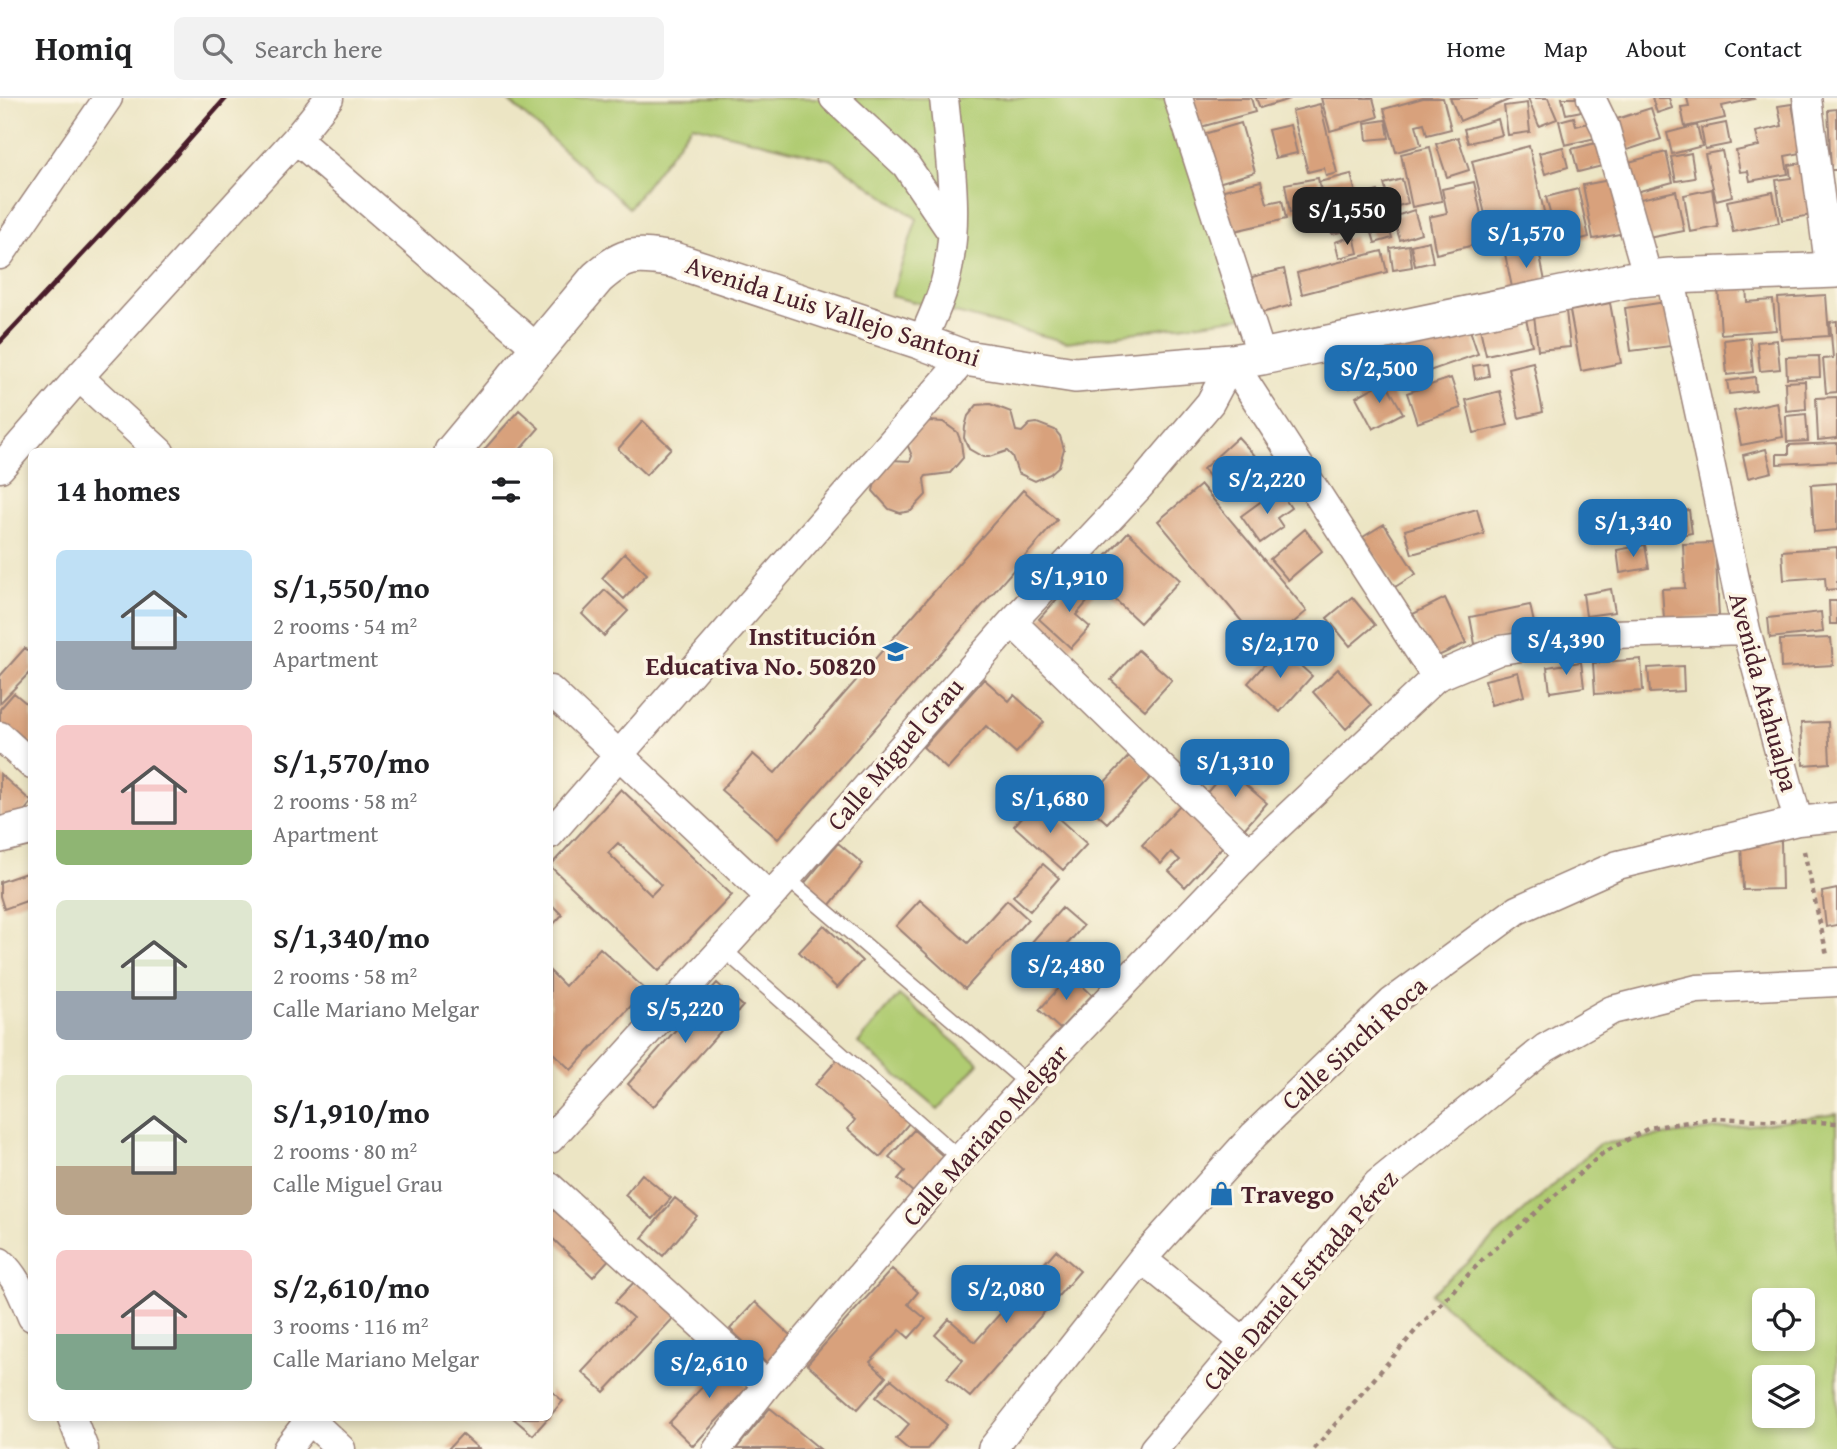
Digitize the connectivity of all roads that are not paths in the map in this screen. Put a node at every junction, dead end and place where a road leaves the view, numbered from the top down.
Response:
1 (108, 98) edge
2 (329, 98) edge
3 (834, 98) edge
4 (944, 98) edge
5 (1178, 98) edge
6 (1591, 98) edge
7 (1807, 98) edge
8 (296, 139) junction
9 (952, 233) junction
10 (0, 255) edge
11 (1833, 270) edge
12 (1659, 277) junction
13 (922, 342) junction
14 (539, 350) junction
15 (965, 358) junction
16 (1247, 360) junction
17 (79, 377) junction
18 (156, 448) edge
19 (455, 448) edge
20 (0, 468) edge
21 (1012, 622) junction
22 (1745, 630) junction
23 (1436, 677) junction
24 (553, 693) edge
25 (0, 736) edge
26 (619, 755) junction
27 (28, 761) edge
28 (1837, 817) edge
29 (1798, 821) junction
30 (28, 828) edge
31 (553, 831) edge
32 (0, 835) edge
33 (1248, 853) junction
34 (779, 887) junction
35 (723, 949) junction
36 (1835, 982) edge
37 (1028, 1084) junction
38 (553, 1129) edge
39 (960, 1159) junction
40 (553, 1190) edge
41 (1142, 1259) junction
42 (0, 1262) edge
43 (28, 1307) edge
44 (1243, 1340) junction
45 (767, 1385) junction
46 (73, 1421) edge
47 (307, 1421) edge
48 (312, 1421) edge
49 (84, 1449) edge
50 (287, 1449) edge
51 (341, 1449) edge
52 (717, 1449) edge
53 (992, 1449) edge
54 (1154, 1449) edge

1 - 10 street
2 - 8 street
3 - 9 street
4 - 9 street
5 - 16 street
6 - 12 street, Avenida Atahualpa
7 - 11 street
8 - 14 street
8 - 17 street
9 - 13 street
11 - 12 street, Avenida Luis Vallejo Santoni
12 - 16 street, Avenida Luis Vallejo Santoni
12 - 22 street, Avenida Atahualpa
13 - 14 street, Avenida Luis Vallejo Santoni
13 - 15 street, Avenida Luis Vallejo Santoni
14 - 19 street, Avenida Luis Vallejo Santoni
15 - 16 street, Avenida Luis Vallejo Santoni
15 - 26 street
16 - 21 street, Calle Miguel Grau
16 - 23 street
17 - 18 street
17 - 20 street
21 - 33 street
21 - 34 street, Calle Miguel Grau
22 - 23 street, Calle Mariano Melgar
22 - 29 street, Avenida Atahualpa
23 - 33 street, Calle Mariano Melgar
24 - 26 street
25 - 27 street
26 - 31 street
26 - 34 street
28 - 29 street, Calle Sinchi Roca
29 - 41 street, Calle Sinchi Roca
30 - 32 street
33 - 37 street, Calle Mariano Melgar
34 - 35 street, Calle Miguel Grau
34 - 37 lane
35 - 38 street, Calle Miguel Grau
35 - 39 lane
36 - 44 street, Calle Daniel Estrada Pérez
37 - 39 street, Calle Mariano Melgar
39 - 45 street, Calle Mariano Melgar
40 - 45 street
41 - 44 street
41 - 53 street, Calle Sinchi Roca
42 - 43 street
44 - 54 street, Calle Daniel Estrada Pérez
45 - 52 street, Calle Mariano Melgar
46 - 49 street
47 - 50 street
48 - 51 street

